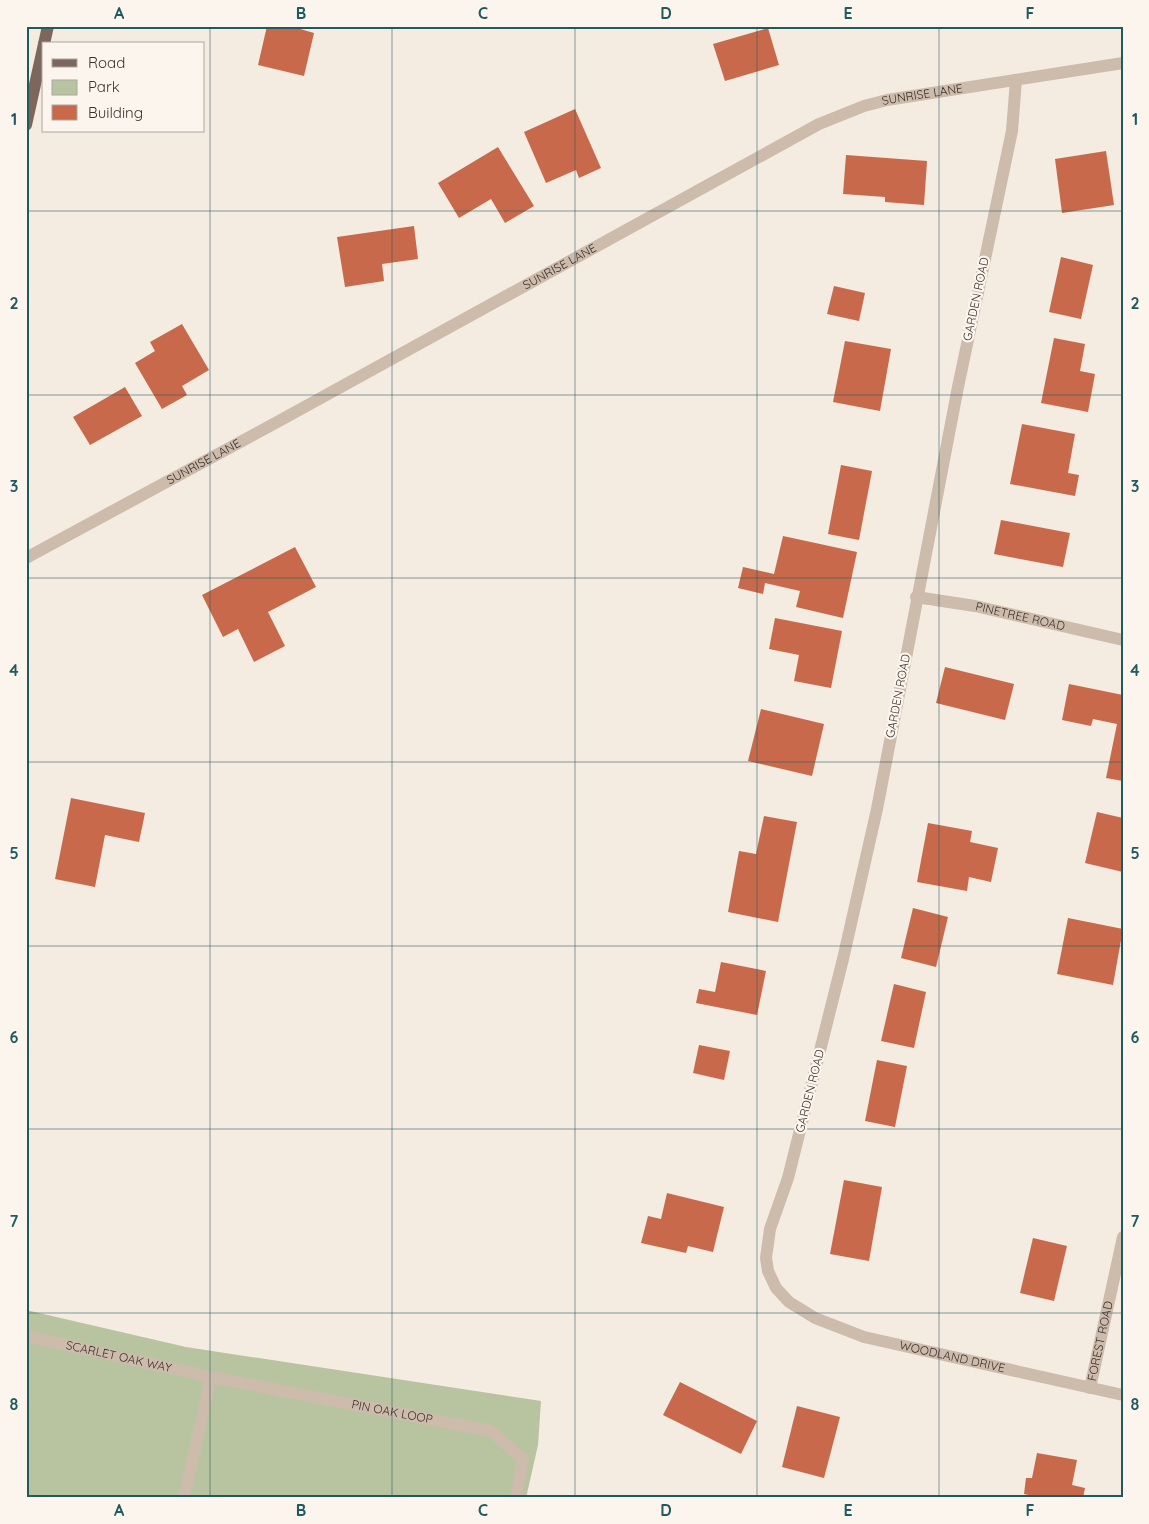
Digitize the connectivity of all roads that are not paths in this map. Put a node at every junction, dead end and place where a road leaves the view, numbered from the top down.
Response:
1 (48, 26) edge
2 (44, 42) edge
3 (42, 53) edge
4 (1123, 63) edge
5 (1016, 80) junction
6 (26, 125) edge
7 (26, 558) edge
8 (916, 598) junction
9 (1123, 640) edge
10 (1123, 1237) edge
11 (789, 1302) joint
12 (26, 1336) edge
13 (211, 1377) junction
14 (1090, 1388) junction
15 (1123, 1395) edge
16 (184, 1498) edge
17 (516, 1498) edge

1 - 2 main road
3 - 6 main road
4 - 5 street, SUNRISE LANE
5 - 7 street, SUNRISE LANE
5 - 8 street, GARDEN ROAD
8 - 9 street, PINETREE ROAD
8 - 11 street, GARDEN ROAD
10 - 14 street, FOREST ROAD
11 - 14 street, WOODLAND DRIVE
12 - 13 street, SCARLET OAK WAY
13 - 16 street
13 - 17 street, PIN OAK LOOP
14 - 15 street, WOODLAND DRIVE

